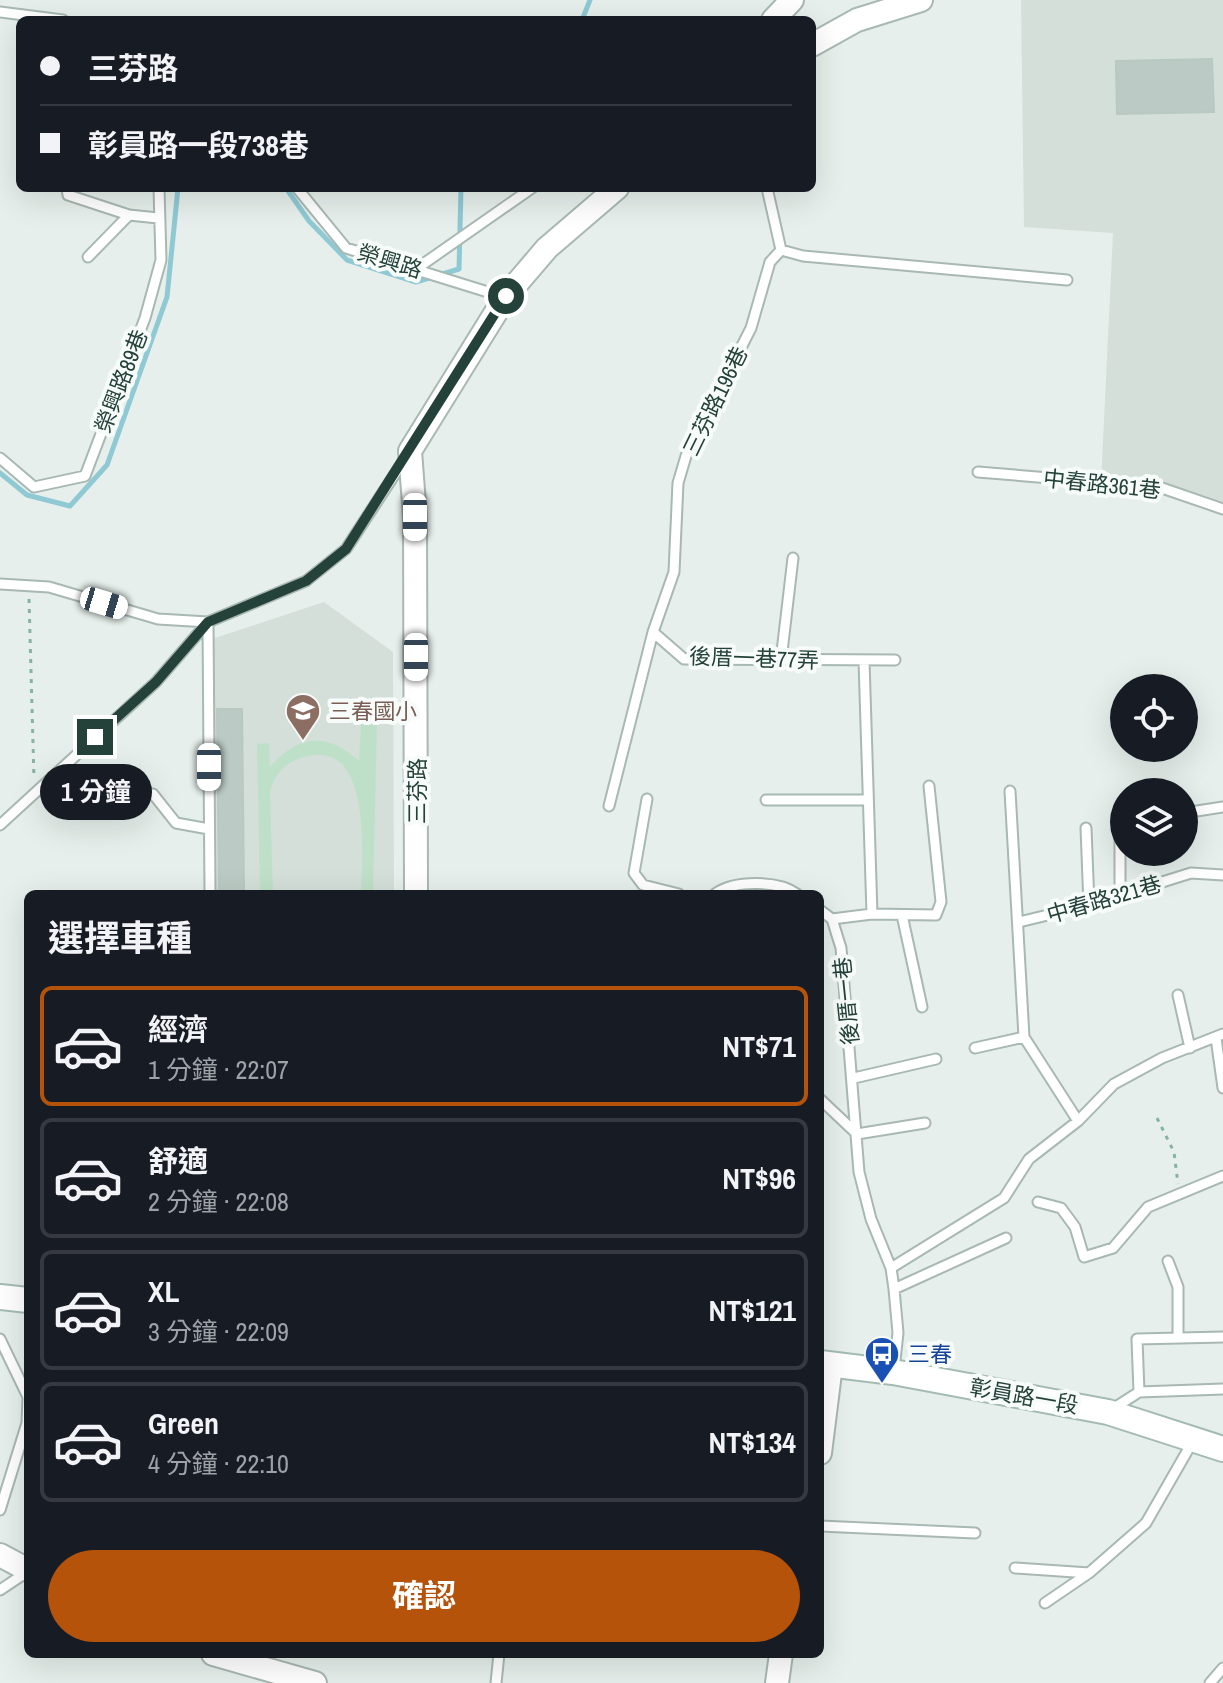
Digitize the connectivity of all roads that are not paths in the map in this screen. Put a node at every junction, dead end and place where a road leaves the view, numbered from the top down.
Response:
1 (792, 0) edge
2 (921, 0) edge
3 (0, 12) edge
4 (32, 16) edge
5 (777, 16) edge
6 (816, 43) edge
7 (68, 192) edge
8 (159, 192) edge
9 (300, 192) edge
10 (526, 192) edge
11 (612, 192) edge
12 (768, 192) edge
13 (129, 215) junction
14 (158, 218) junction
15 (781, 250) junction
16 (88, 257) dead end
17 (416, 269) junction
18 (1067, 280) dead end
19 (507, 298) junction
20 (410, 451) junction
21 (0, 458) edge
22 (978, 472) dead end
23 (1223, 509) edge
24 (793, 558) dead end
25 (0, 584) edge
26 (208, 622) junction
27 (653, 632) junction
28 (781, 660) junction
29 (895, 660) dead end
30 (864, 661) junction
31 (929, 786) dead end
32 (1010, 791) dead end
33 (153, 794) dead end
34 (647, 799) dead end
35 (766, 800) dead end
36 (868, 800) junction
37 (609, 806) dead end
38 (1223, 807) edge
39 (1198, 811) edge
40 (0, 825) edge
41 (1086, 828) dead end
42 (209, 829) junction
43 (1120, 866) edge
44 (1223, 875) edge
45 (210, 890) edge
46 (416, 890) edge
47 (663, 890) edge
48 (720, 890) edge
49 (791, 890) edge
50 (1120, 896) junction
51 (1089, 905) junction
52 (824, 913) edge
53 (872, 914) junction
54 (902, 915) junction
55 (832, 919) junction
56 (1019, 922) junction
57 (1178, 995) dead end
58 (922, 1007) dead end
59 (1220, 1036) edge
60 (1024, 1037) junction
61 (975, 1048) dead end
62 (1190, 1048) junction
63 (936, 1059) dead end
64 (854, 1078) junction
65 (1223, 1088) edge
66 (824, 1103) edge
67 (1078, 1121) junction
68 (925, 1123) dead end
69 (857, 1134) junction
70 (1223, 1176) edge
71 (1038, 1202) dead end
72 (1006, 1238) dead end
73 (1168, 1261) dead end
74 (891, 1268) junction
75 (894, 1289) junction
76 (0, 1297) edge
77 (24, 1300) edge
78 (1223, 1337) edge
79 (1178, 1338) junction
80 (0, 1339) edge
81 (826, 1364) edge
82 (893, 1372) junction
83 (24, 1389) edge
84 (1223, 1389) edge
85 (1139, 1392) junction
86 (824, 1394) edge
87 (1108, 1412) junction
88 (24, 1433) edge
89 (1193, 1441) junction
90 (1223, 1449) edge
91 (0, 1510) edge
92 (824, 1526) edge
93 (975, 1533) dead end
94 (0, 1555) edge
95 (1015, 1568) dead end
96 (24, 1569) edge
97 (1089, 1573) junction
98 (24, 1574) edge
99 (0, 1590) edge
100 (1045, 1603) dead end
101 (224, 1658) edge
102 (499, 1658) edge
103 (780, 1658) edge
104 (1223, 1668) edge
105 (280, 1679) edge
106 (315, 1683) edge
107 (496, 1683) edge
108 (777, 1683) edge
109 (1210, 1683) edge

1 - 5 street
2 - 6 street
3 - 4 lane
7 - 13 lane
8 - 14 lane, 榮興路89巷
9 - 17 lane, 榮興路
10 - 17 lane
11 - 19 street
12 - 15 lane
13 - 14 lane
13 - 16 lane
14 - 21 lane, 榮興路89巷
15 - 18 lane
15 - 27 lane, 三芬路196巷
17 - 19 lane, 榮興路
19 - 20 street
20 - 26 lane
20 - 46 street, 三芬路
22 - 23 lane, 中春路361巷
24 - 28 lane
25 - 26 lane
26 - 40 lane
26 - 42 lane
27 - 28 lane, 後厝一巷77弄
27 - 37 lane, 三芬路196巷
28 - 30 lane, 後厝一巷77弄
29 - 30 lane, 後厝一巷77弄
30 - 36 lane
31 - 54 lane
32 - 56 lane, 中春路321巷
33 - 42 lane
34 - 47 lane
35 - 36 lane
36 - 53 lane
38 - 39 lane
41 - 51 lane
42 - 45 lane
43 - 50 lane
44 - 50 lane, 中春路321巷
48 - 49 lane
50 - 51 lane, 中春路321巷
51 - 56 lane, 中春路321巷
52 - 55 lane
53 - 54 lane
53 - 55 lane
54 - 58 lane
55 - 64 lane, 後厝一巷
56 - 60 lane
57 - 62 lane
59 - 62 lane
59 - 65 lane
60 - 61 lane
60 - 67 lane
62 - 67 lane
63 - 64 lane
64 - 69 lane, 後厝一巷
66 - 69 lane
67 - 74 lane
68 - 69 lane
69 - 74 lane, 後厝一巷
70 - 71 lane
72 - 75 lane
73 - 79 lane
74 - 75 lane, 後厝一巷
75 - 82 lane, 後厝一巷
76 - 77 main road
78 - 79 lane
79 - 85 lane
80 - 83 lane
81 - 82 main road, 彰員路一段
81 - 86 street
82 - 87 main road, 彰員路一段
84 - 85 lane
85 - 87 lane
87 - 89 main road, 彰員路一段
88 - 91 lane
89 - 90 main road, 彰員路一段
89 - 97 lane
92 - 93 lane
94 - 96 street
95 - 97 lane
97 - 100 lane
98 - 99 lane
101 - 105 street
102 - 107 lane
103 - 108 street
104 - 109 lane
105 - 106 street

